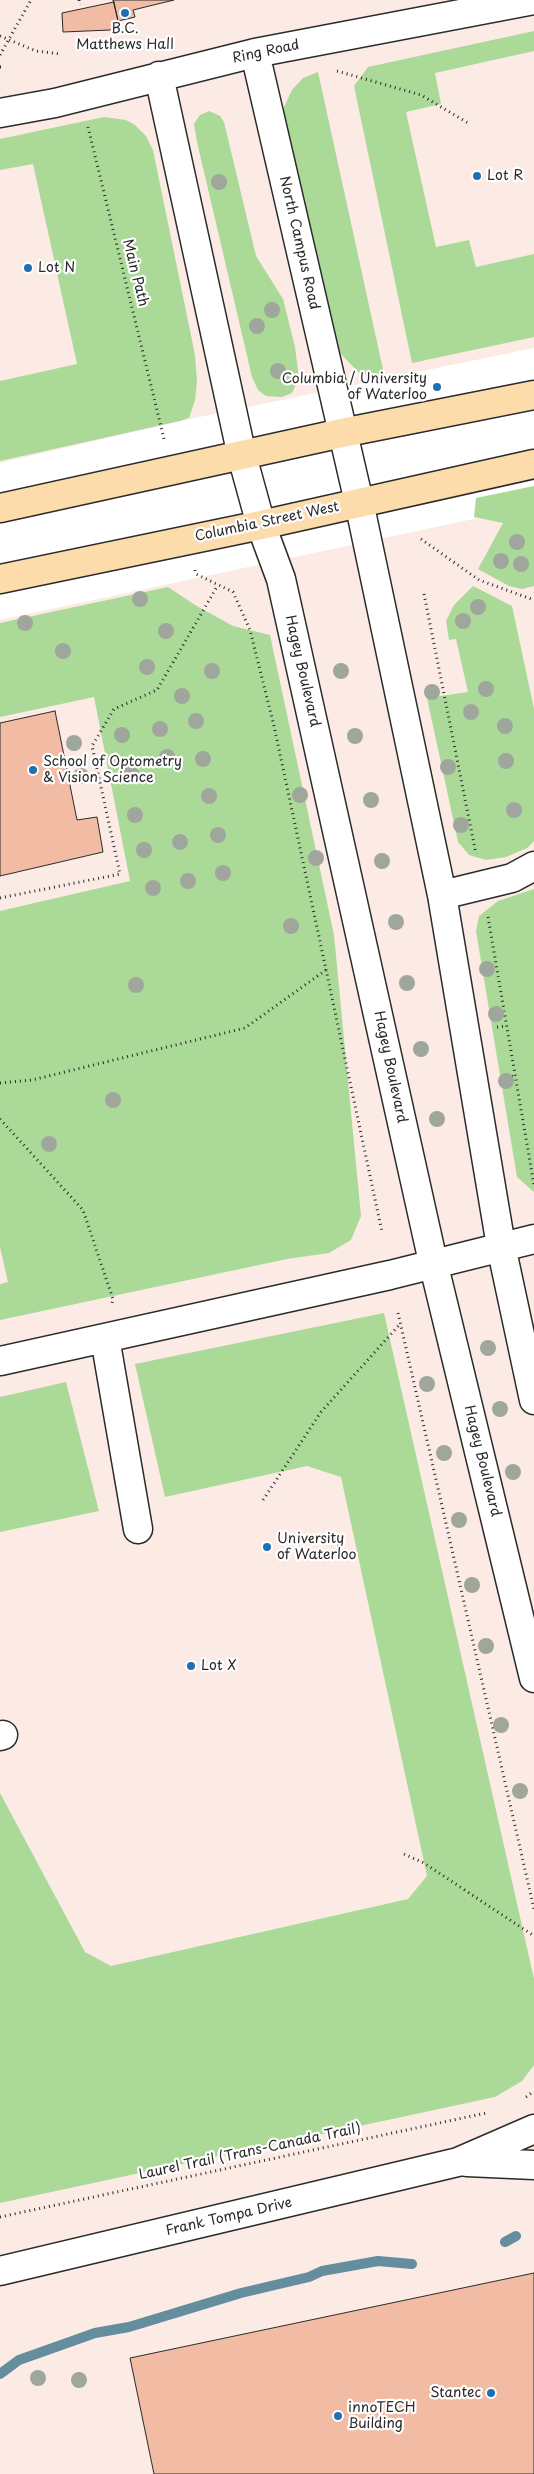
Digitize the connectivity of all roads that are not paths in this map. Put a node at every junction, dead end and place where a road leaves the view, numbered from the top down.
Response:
1 (534, 0) edge
2 (255, 53) junction
3 (159, 76) junction
4 (0, 113) edge
5 (534, 395) edge
6 (342, 433) junction
7 (242, 456) junction
8 (534, 464) edge
9 (359, 502) junction
10 (0, 508) edge
11 (262, 525) junction
12 (0, 579) edge
13 (534, 866) edge
14 (442, 895) junction
15 (534, 1239) edge
16 (501, 1246) junction
17 (433, 1262) junction
18 (106, 1338) junction
19 (0, 1361) edge
20 (534, 1400) edge
21 (138, 1529) dead end
22 (534, 1678) edge
23 (534, 2129) edge
24 (458, 2162) junction
25 (534, 2165) edge
26 (0, 2271) edge

1 - 2 street, Ring Road
2 - 3 street, Ring Road
2 - 6 street, North Campus Road
3 - 4 street, Ring Road
3 - 7 street
5 - 6 main road
6 - 7 main road
6 - 9 street
7 - 10 main road
7 - 11 street, Hagey Boulevard
8 - 9 main road, Columbia Street West
9 - 11 main road, Columbia Street West
9 - 14 street
11 - 12 main road, Columbia Street West
11 - 17 street, Hagey Boulevard
13 - 14 street
14 - 16 street
15 - 16 street
16 - 17 street
16 - 20 street
17 - 18 street
17 - 22 street, Hagey Boulevard
18 - 19 street
18 - 21 street
23 - 24 street, Frank Tompa Drive
24 - 25 street, Frank Tompa Drive
24 - 26 street, Frank Tompa Drive

